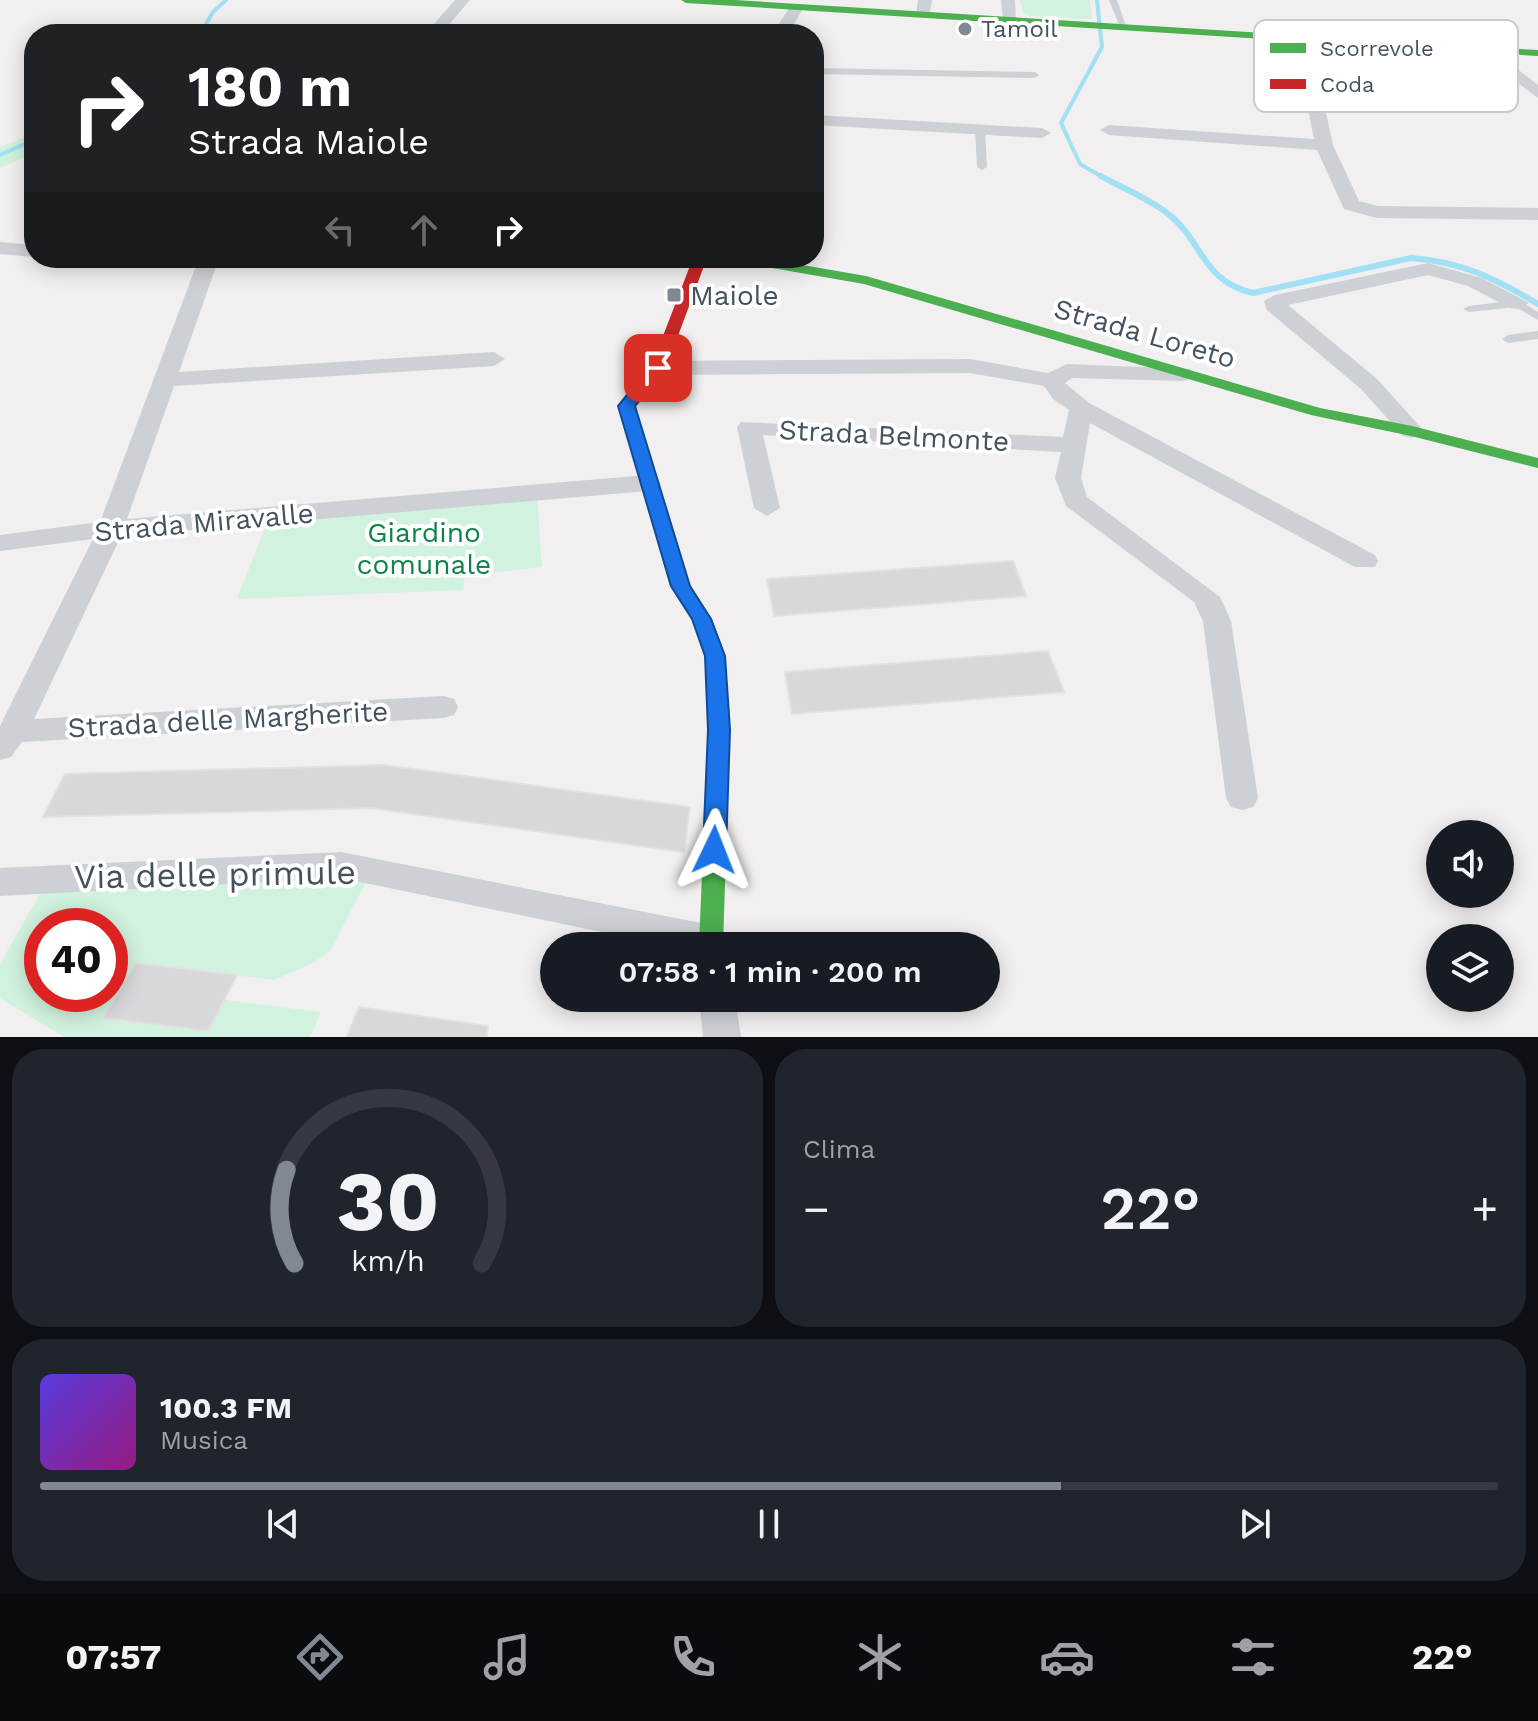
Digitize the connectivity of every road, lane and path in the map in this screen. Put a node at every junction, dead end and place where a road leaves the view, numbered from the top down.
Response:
1 (463, 0) edge
2 (687, 0) edge
3 (1008, 0) edge
4 (1113, 0) edge
5 (797, 7) junction
6 (924, 8) edge
7 (1011, 20) junction
8 (442, 24) edge
9 (786, 24) edge
10 (1119, 27) junction
11 (1254, 35) edge
12 (1518, 52) edge
13 (1538, 53) edge
14 (824, 71) edge
15 (1035, 75) dead end
16 (1518, 77) edge
17 (1538, 93) edge
18 (1317, 112) edge
19 (824, 121) edge
20 (980, 129) junction
21 (1109, 130) dead end
22 (1042, 133) dead end
23 (1324, 145) junction
24 (982, 167) dead end
25 (1538, 214) edge
26 (0, 248) edge
27 (24, 250) edge
28 (205, 268) edge
29 (696, 268) edge
30 (796, 268) edge
31 (1518, 303) junction
32 (1469, 309) dead end
33 (1538, 317) edge
34 (1538, 335) edge
35 (1508, 339) dead end
36 (494, 359) dead end
37 (658, 368) junction
38 (1187, 374) junction
39 (163, 380) junction
40 (1052, 381) junction
41 (1081, 408) junction
42 (1412, 431) junction
43 (1074, 445) junction
44 (1538, 463) edge
45 (648, 483) junction
46 (767, 508) dead end
47 (111, 529) junction
48 (0, 543) edge
49 (1365, 561) dead end
50 (443, 707) dead end
51 (7, 740) edge
52 (1242, 798) dead end
53 (0, 882) edge
54 (659, 932) edge
55 (711, 932) edge
56 (719, 1012) edge
57 (722, 1037) edge

1 - 8 street
2 - 5 street
3 - 7 street
4 - 10 lane
5 - 6 street
5 - 9 street
6 - 7 street
7 - 10 street
10 - 11 street
12 - 13 street
14 - 15 lane
16 - 17 street
18 - 23 street
19 - 20 street
20 - 22 street
20 - 24 lane
21 - 23 street
23 - 25 street
26 - 27 street
28 - 39 street
29 - 37 street
30 - 38 street, Strada Loreto
31 - 32 lane
31 - 33 lane
31 - 42 street
34 - 35 lane
36 - 39 street
37 - 40 street
37 - 45 street
38 - 40 street
38 - 42 street, Strada Loreto
39 - 47 street
40 - 41 street
41 - 43 street
41 - 49 street
42 - 44 street, Strada Loreto
43 - 46 street, Strada Belmonte
43 - 52 street
45 - 47 street, Strada Miravalle
45 - 55 street
47 - 48 street, Strada Miravalle
47 - 51 street
50 - 51 street, Strada delle Margherite
53 - 54 street, Via delle primule
56 - 57 street

